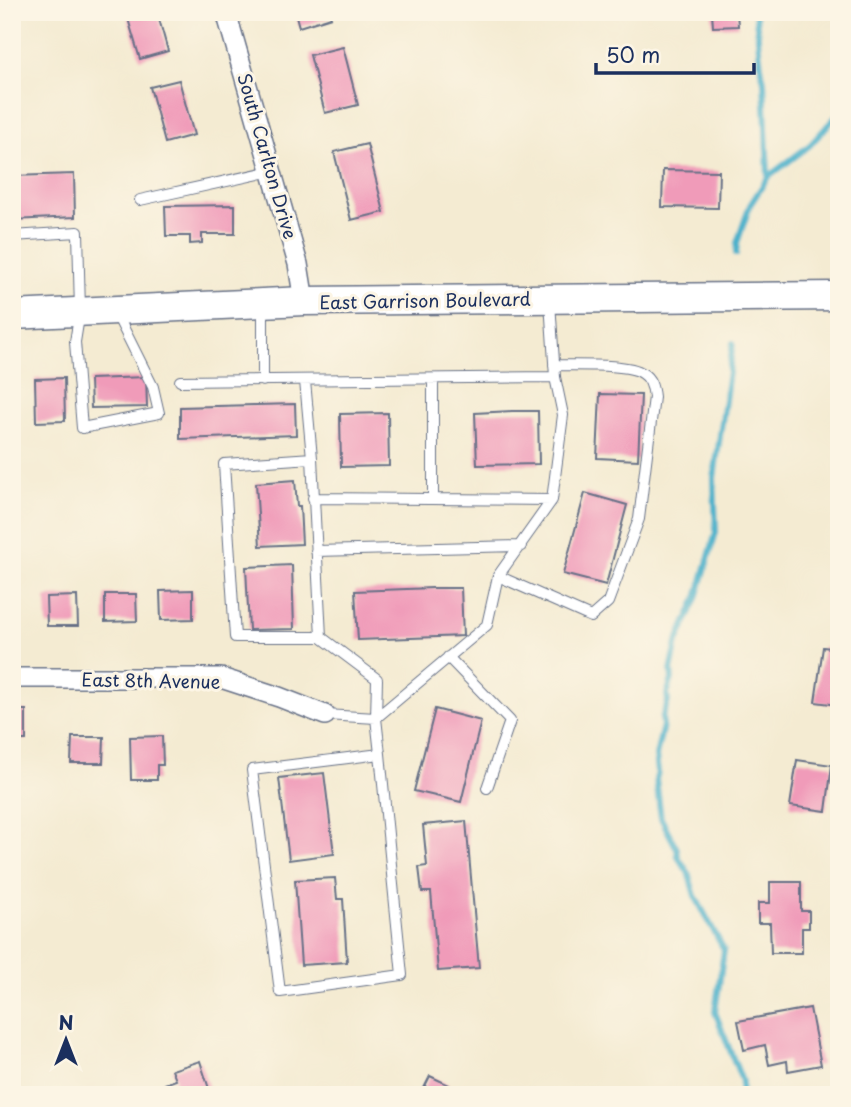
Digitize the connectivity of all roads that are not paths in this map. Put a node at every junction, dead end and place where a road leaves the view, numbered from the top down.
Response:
1 (226, 12) edge
2 (272, 171) junction
3 (141, 201) dead end
4 (12, 236) edge
5 (839, 296) edge
6 (550, 298) junction
7 (304, 301) junction
8 (263, 303) junction
9 (115, 309) junction
10 (80, 311) junction
11 (12, 315) edge
12 (554, 365) junction
13 (555, 377) junction
14 (433, 380) junction
15 (180, 381) dead end
16 (263, 381) junction
17 (306, 381) junction
18 (312, 458) junction
19 (313, 498) junction
20 (433, 499) junction
21 (552, 500) junction
22 (521, 546) junction
23 (316, 551) junction
24 (498, 576) junction
25 (321, 637) junction
26 (448, 657) junction
27 (12, 678) edge
28 (325, 715) joint
29 (376, 718) junction
30 (380, 754) junction
31 (486, 788) dead end

1 - 2 street, South Carlton Drive
2 - 3 lane
2 - 7 street, South Carlton Drive
4 - 10 lane
5 - 6 main road, East Garrison Boulevard
6 - 7 main road, East Garrison Boulevard
6 - 12 lane
7 - 8 main road, East Garrison Boulevard
8 - 9 main road, East Garrison Boulevard
8 - 16 lane
9 - 10 main road, East Garrison Boulevard
9 - 10 lane
10 - 11 main road, East Garrison Boulevard
12 - 13 lane
12 - 24 lane
13 - 14 lane
13 - 21 lane
14 - 17 lane
14 - 20 lane
15 - 16 lane
16 - 17 lane
17 - 18 lane
18 - 19 lane
18 - 25 lane
19 - 20 lane
19 - 23 lane
20 - 21 lane
21 - 22 lane
22 - 23 lane
22 - 24 lane
23 - 25 lane
24 - 26 lane
25 - 29 lane
26 - 29 lane
26 - 31 lane
27 - 28 street, East 8th Avenue
28 - 29 lane
29 - 30 lane
30 - 30 lane

